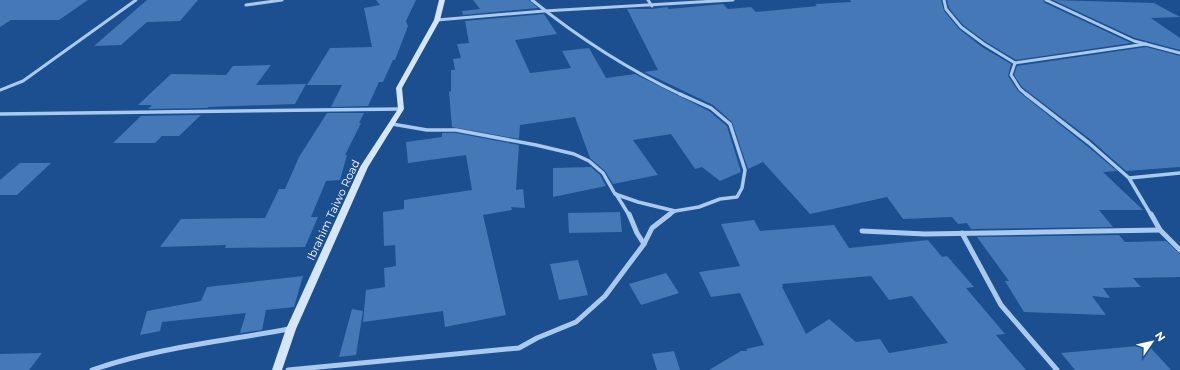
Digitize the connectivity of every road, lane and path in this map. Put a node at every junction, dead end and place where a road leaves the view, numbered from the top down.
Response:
1 (136, 0) edge
2 (282, 0) edge
3 (442, 0) edge
4 (532, 0) edge
5 (648, 0) edge
6 (732, 0) edge
7 (944, 0) edge
8 (1046, 0) edge
9 (246, 5) dead end
10 (652, 6) junction
11 (544, 12) junction
12 (438, 20) junction
13 (1146, 44) junction
14 (1180, 53) edge
15 (1015, 63) junction
16 (0, 90) edge
17 (401, 109) junction
18 (0, 114) edge
19 (392, 124) junction
20 (1180, 173) edge
21 (1129, 178) junction
22 (615, 194) junction
23 (675, 211) junction
24 (862, 230) dead end
25 (1160, 230) junction
26 (962, 233) junction
27 (644, 244) junction
28 (1180, 250) edge
29 (291, 329) junction
30 (92, 370) edge
31 (277, 370) edge
32 (288, 370) edge
33 (1057, 370) edge

1 - 16 street
2 - 9 street
3 - 12 main road
4 - 11 street
5 - 10 street
6 - 10 street
7 - 15 street
8 - 13 street
10 - 11 street
11 - 12 street
11 - 23 street
12 - 17 main road
13 - 14 street
13 - 15 street
15 - 21 street
17 - 18 street
17 - 19 main road, Ibrahim Taiwo Road
19 - 22 street
19 - 29 main road, Ibrahim Taiwo Road
20 - 21 street
21 - 25 street
22 - 23 street
22 - 27 street
23 - 27 street
24 - 26 street
25 - 26 street
25 - 28 street
26 - 33 street
27 - 32 street
29 - 30 street
29 - 31 main road, Ibrahim Taiwo Road

